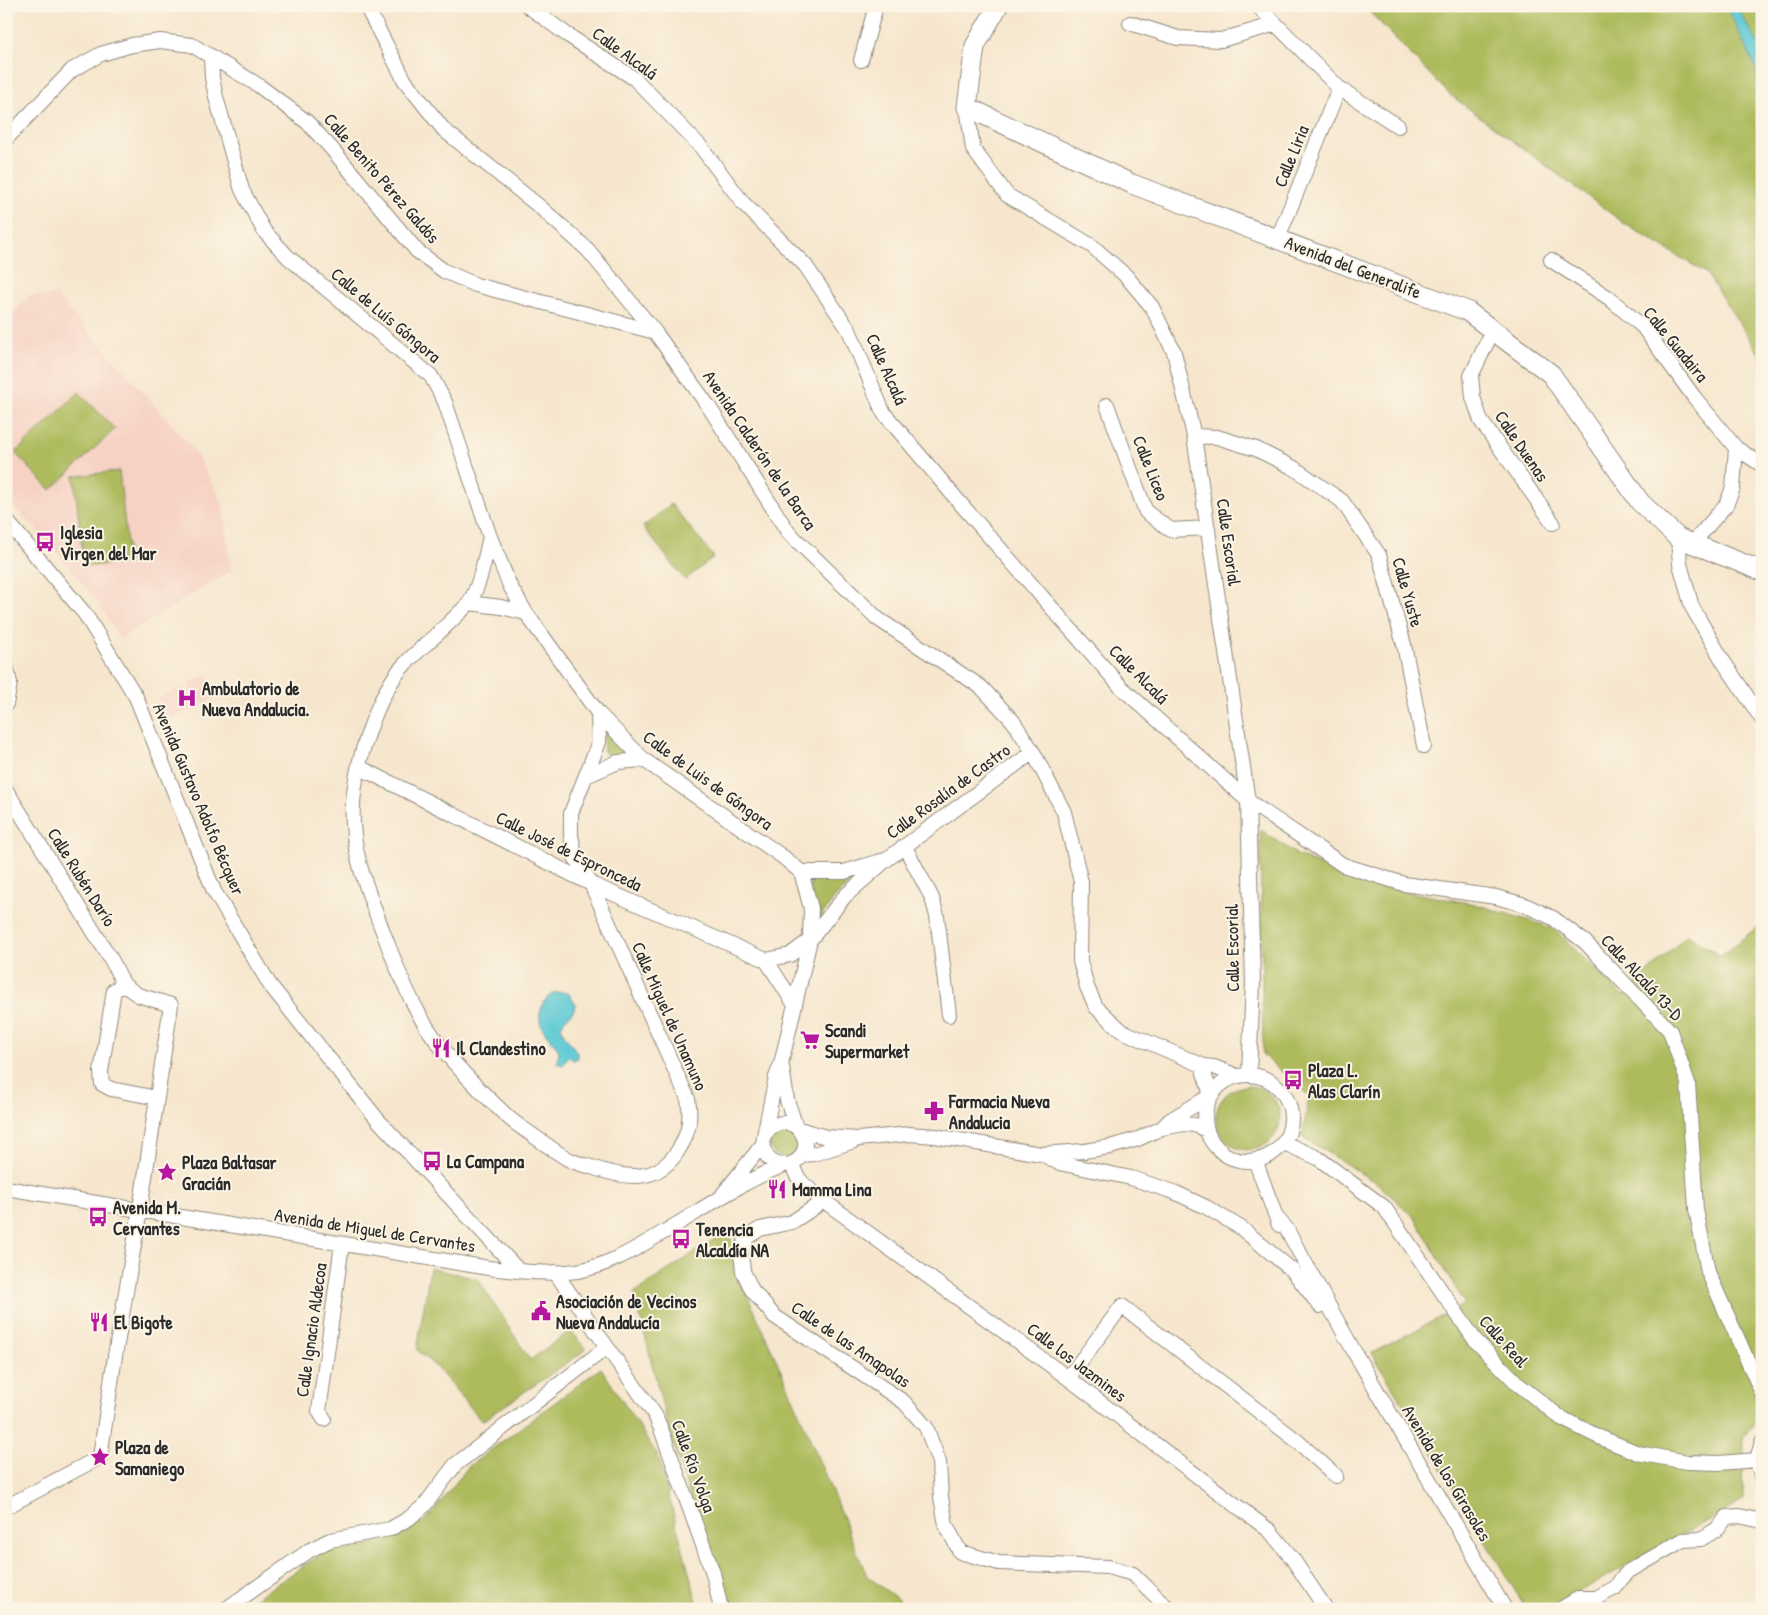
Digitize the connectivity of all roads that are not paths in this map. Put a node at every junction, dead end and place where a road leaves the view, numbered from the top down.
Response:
1 (366, 6) edge
2 (528, 6) edge
3 (876, 6) edge
4 (998, 6) edge
5 (1258, 6) edge
6 (1130, 23) dead end
7 (1276, 24) junction
8 (211, 56) junction
9 (861, 60) dead end
10 (1338, 88) junction
11 (967, 107) junction
12 (1398, 126) dead end
13 (6, 139) edge
14 (1278, 238) junction
15 (1551, 260) dead end
16 (1493, 330) junction
17 (655, 332) junction
18 (1107, 405) dead end
19 (1194, 436) junction
20 (1736, 448) junction
21 (1762, 465) edge
22 (6, 520) edge
23 (1553, 523) dead end
24 (1208, 528) junction
25 (490, 537) junction
26 (1685, 541) junction
27 (1762, 572) edge
28 (469, 603) junction
29 (526, 613) junction
30 (6, 666) edge
31 (6, 704) edge
32 (598, 713) junction
33 (1762, 719) edge
34 (1424, 746) dead end
35 (1033, 752) junction
36 (644, 760) junction
37 (359, 767) junction
38 (586, 776) junction
39 (6, 790) edge
40 (1248, 801) junction
41 (904, 847) junction
42 (886, 860) junction
43 (801, 872) junction
44 (591, 884) junction
45 (810, 940) junction
46 (766, 960) junction
47 (124, 985) junction
48 (795, 1006) junction
49 (949, 1015) dead end
50 (781, 1064) junction
51 (1204, 1066) junction
52 (1243, 1075) junction
53 (1211, 1096) junction
54 (157, 1098) junction
55 (797, 1128) junction
56 (1162, 1128) junction
57 (1207, 1130) junction
58 (858, 1139) junction
59 (764, 1140) junction
60 (1284, 1143) junction
61 (1041, 1154) junction
62 (1255, 1160) junction
63 (792, 1161) junction
64 (6, 1188) edge
65 (721, 1196) junction
66 (824, 1201) junction
67 (140, 1210) junction
68 (1278, 1218) junction
69 (342, 1244) junction
70 (519, 1271) junction
71 (1293, 1271) junction
72 (555, 1272) junction
73 (607, 1347) junction
74 (1356, 1356) junction
75 (1068, 1378) junction
76 (1762, 1393) edge
77 (324, 1419) dead end
78 (1762, 1442) edge
79 (1757, 1460) junction
80 (1336, 1476) dead end
81 (1762, 1479) edge
82 (6, 1507) edge
83 (1762, 1521) edge
84 (226, 1609) edge
85 (721, 1609) edge
86 (1169, 1609) edge
87 (1326, 1609) edge
88 (1506, 1609) edge
89 (1561, 1609) edge

1 - 17 street, Avenida Calderón de la Barca
2 - 40 street, Calle Alcalá
3 - 9 street
4 - 11 street
5 - 7 street
6 - 7 street
7 - 10 street
8 - 13 street, Calle Benito Pérez Galdós
8 - 17 street, Calle Benito Pérez Galdós
8 - 25 street, Calle de Luís Góngora
10 - 12 street
10 - 14 street, Calle Liria
11 - 14 street, Avenida del Generalife
11 - 19 street, Calle Escorial
14 - 16 street, Avenida del Generalife
15 - 20 street, Calle Guadaira
16 - 23 street, Calle Duenas
16 - 26 street, Avenida del Generalife
17 - 35 street, Avenida Calderón de la Barca
18 - 24 street, Calle Liceo
19 - 24 street, Calle Escorial
19 - 34 street, Calle Yuste
20 - 21 street, Calle Guadaira
20 - 26 street
22 - 70 street, Avenida Gustavo Adolfo Bécquer
24 - 40 street, Calle Escorial
25 - 28 street
25 - 29 street, Calle de Luís Góngora
26 - 27 street, Avenida del Generalife
26 - 33 street
28 - 29 street
28 - 37 street, Calle Miguel de Unamuno
29 - 32 street, Calle de Luís Góngora
30 - 31 street
32 - 36 street, Calle de Luis de Góngora
32 - 38 street, Calle Miguel de Unamuno
35 - 41 street, Calle Rosalía de Castro
35 - 51 street, Avenida Calderón de la Barca
36 - 38 street
36 - 43 street, Calle de Luis de Góngora
37 - 44 street, Calle José de Espronceda
37 - 44 street, Calle Miguel de Unamuno
38 - 44 street, Calle Miguel de Unamuno
39 - 47 street, Calle Rubén Darío
40 - 52 street, Calle Escorial
40 - 76 street, Calle Alcalá 13-D
41 - 42 street, Calle Rosalía de Castro
41 - 49 street
42 - 43 street
42 - 45 street, Calle Rosalía de Castro
43 - 45 street
44 - 46 street, Calle José de Espronceda
45 - 46 street
45 - 48 street
46 - 48 street
47 - 54 street
47 - 54 street
48 - 50 street
50 - 55 street
50 - 59 street
51 - 52 street, Avenida Calderón de la Barca
51 - 53 street
52 - 53 street
52 - 60 street
53 - 56 street, Avenida de Miguel de Cervantes
53 - 57 street
54 - 67 street
55 - 58 street, Avenida de Miguel de Cervantes
55 - 59 street
55 - 63 street
56 - 57 street, Avenida de Miguel de Cervantes
56 - 61 street, Avenida de Miguel de Cervantes
57 - 62 street
58 - 61 street, Avenida de Miguel de Cervantes
58 - 63 street, Avenida de Miguel de Cervantes
59 - 63 street
59 - 65 street, Avenida de Miguel de Cervantes
60 - 62 street
60 - 79 street, Calle Real
61 - 71 street, Avenida de los Girasoles
62 - 68 street, Avenida de los Girasoles
63 - 65 street, Avenida de Miguel de Cervantes
63 - 66 street, Calle los Jazmines
64 - 67 street, Avenida de Miguel de Cervantes
65 - 72 street, Avenida de Miguel de Cervantes
66 - 75 street, Calle los Jazmines
66 - 86 street, Calle de las Amapolas
67 - 69 street, Avenida de Miguel de Cervantes
67 - 82 street
68 - 71 street, Avenida de los Girasoles
68 - 74 street, Avenida de los Girasoles
69 - 70 street, Avenida de Miguel de Cervantes
69 - 77 street, Calle Ignacio Aldecoa
70 - 72 street, Avenida de Miguel de Cervantes
71 - 74 street, Avenida de los Girasoles
72 - 73 street, Calle Río Volga
73 - 84 street
73 - 85 street, Calle Río Volga
74 - 88 street, Avenida de los Girasoles
75 - 80 street
75 - 87 street, Calle los Jazmines
78 - 79 street
79 - 81 street
83 - 89 street

